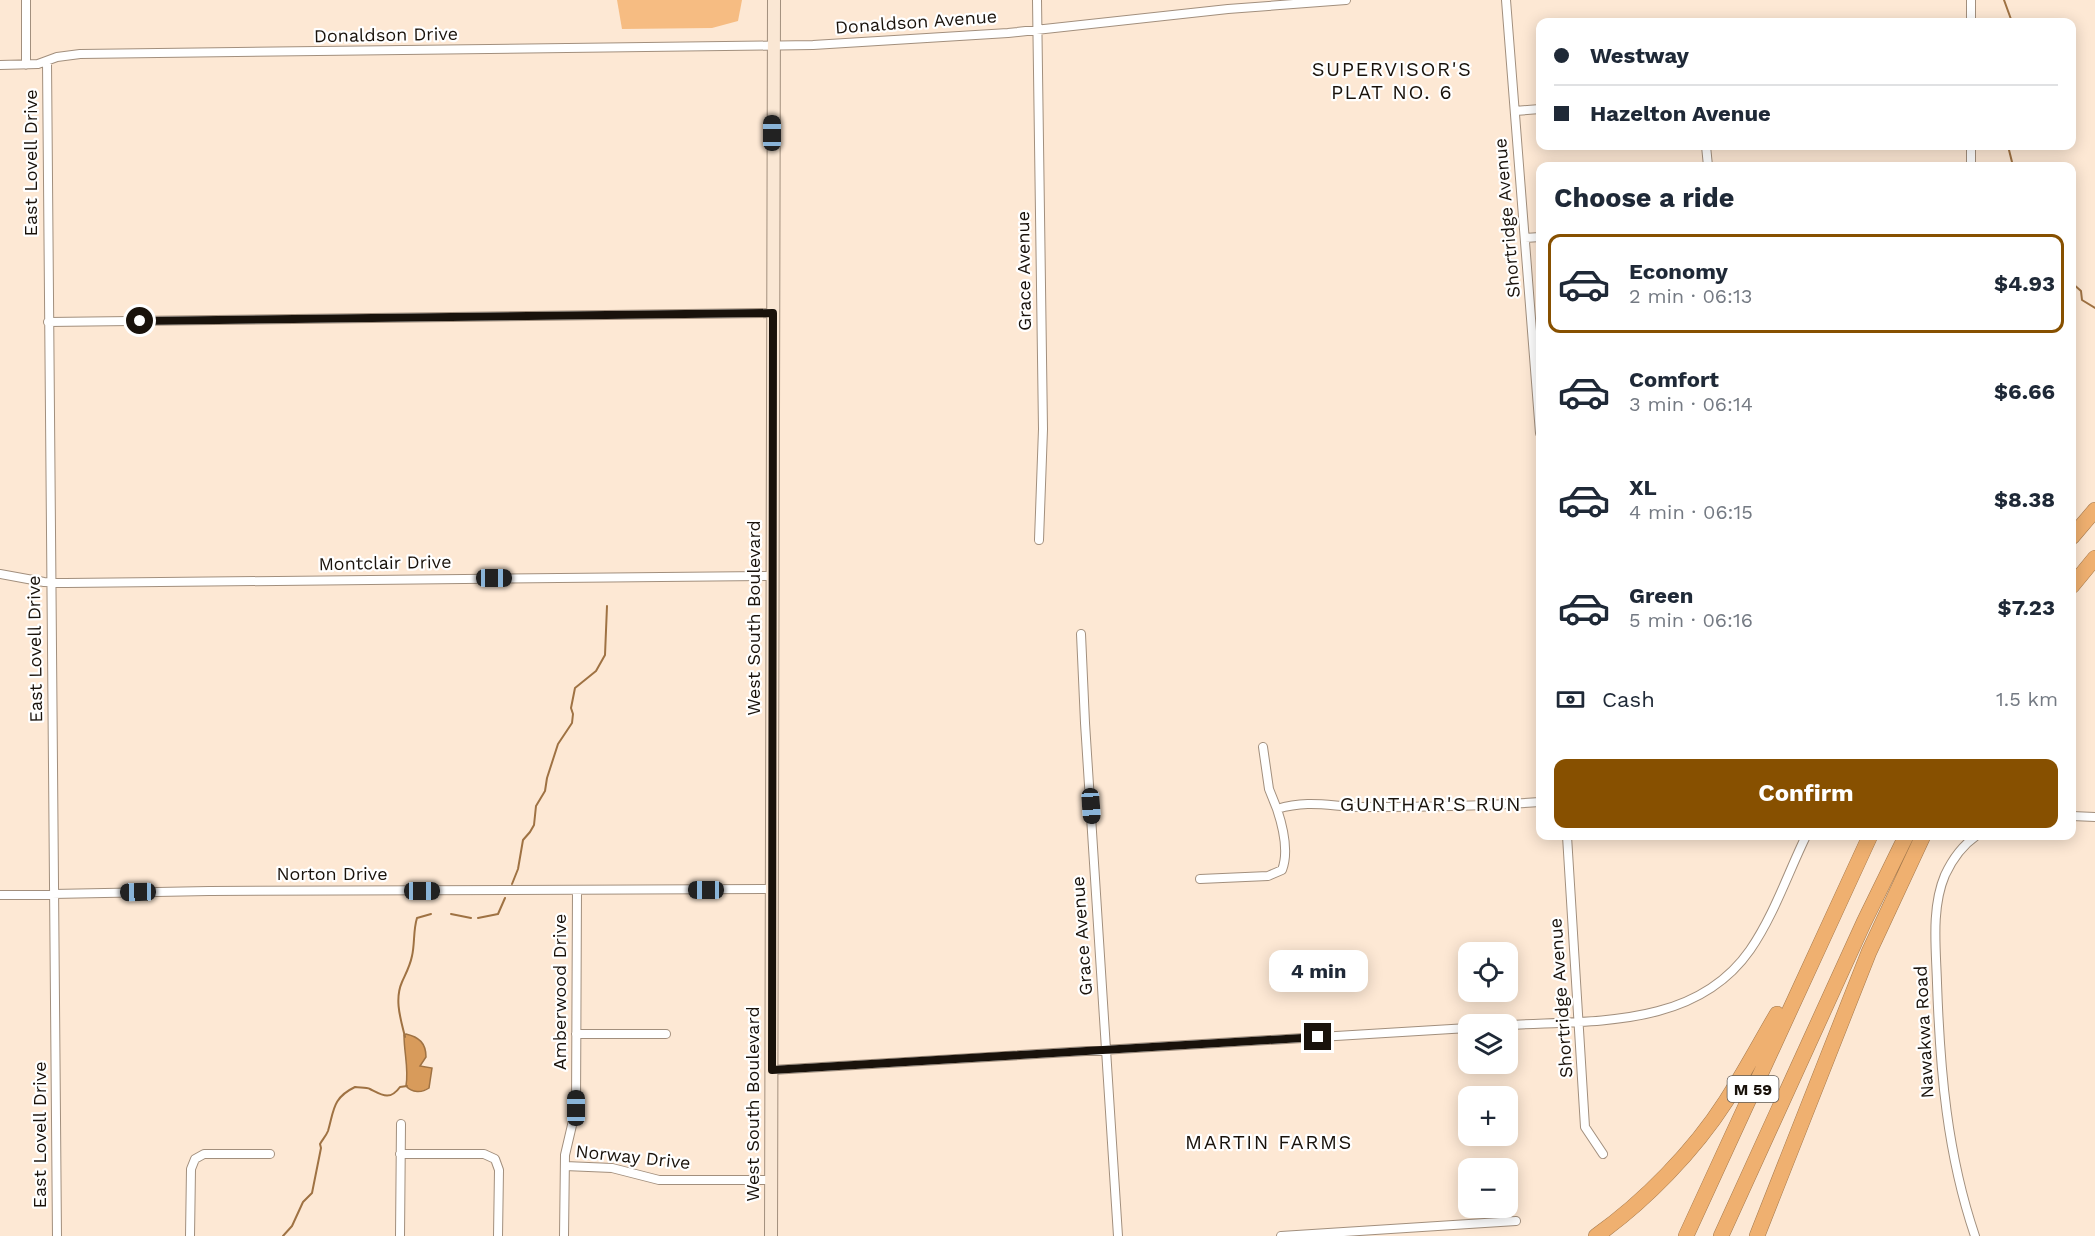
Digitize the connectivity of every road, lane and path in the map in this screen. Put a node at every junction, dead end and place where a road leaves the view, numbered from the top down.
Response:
1 (26, 0) edge
2 (774, 0) edge
3 (1037, 0) edge
4 (1346, 0) edge
5 (1506, 0) edge
6 (1971, 0) edge
7 (1267, 2) edge
8 (1971, 18) edge
9 (1037, 30) junction
10 (773, 46) junction
11 (47, 62) junction
12 (0, 65) edge
13 (26, 65) junction
14 (1536, 109) edge
15 (1515, 111) junction
16 (1536, 237) edge
17 (1525, 238) junction
18 (773, 313) junction
19 (48, 322) junction
20 (1536, 382) edge
21 (2095, 510) edge
22 (2076, 532) edge
23 (1039, 540) dead end
24 (2095, 558) edge
25 (0, 574) edge
26 (772, 576) junction
27 (2076, 581) edge
28 (51, 582) junction
29 (1081, 634) dead end
30 (1263, 747) dead end
31 (1536, 802) edge
32 (1277, 809) junction
33 (2076, 816) edge
34 (2095, 817) edge
35 (1567, 840) edge
36 (1804, 840) edge
37 (1868, 840) edge
38 (1904, 840) edge
39 (1921, 840) edge
40 (1972, 840) edge
41 (1200, 879) dead end
42 (772, 889) junction
43 (577, 890) junction
44 (0, 895) edge
45 (55, 895) junction
46 (1820, 942) junction
47 (1579, 1021) junction
48 (1518, 1024) edge
49 (1458, 1029) edge
50 (576, 1034) junction
51 (666, 1034) dead end
52 (1106, 1050) junction
53 (772, 1070) junction
54 (400, 1124) dead end
55 (270, 1154) dead end
56 (400, 1154) junction
57 (1603, 1154) dead end
58 (565, 1166) junction
59 (771, 1180) junction
60 (1516, 1221) dead end
61 (57, 1236) edge
62 (190, 1236) edge
63 (400, 1236) edge
64 (498, 1236) edge
65 (564, 1236) edge
66 (771, 1236) edge
67 (1118, 1236) edge
68 (1281, 1236) edge
69 (1596, 1236) edge
70 (1686, 1236) edge
71 (1721, 1236) edge
72 (1757, 1236) edge
73 (1975, 1236) edge

1 - 13 street, East Lovell Drive
2 - 10 street, West South Boulevard
3 - 9 street, Grace Avenue
4 - 7 street, Donaldson Avenue
5 - 15 street, Shortridge Avenue
6 - 8 street
7 - 9 street, Donaldson Avenue
9 - 10 street, Donaldson Avenue
9 - 23 street, Grace Avenue
10 - 11 street, Donaldson Drive
10 - 18 street, West South Boulevard
11 - 13 street, Donaldson Drive
11 - 19 street, East Lovell Drive
12 - 13 street, Donaldson Drive
14 - 15 street
15 - 17 street, Shortridge Avenue
16 - 17 street
17 - 20 street, Shortridge Avenue
18 - 19 street
18 - 26 street, West South Boulevard
19 - 28 street, East Lovell Drive
21 - 22 highway
24 - 27 highway
25 - 28 street, Montclair Drive
26 - 28 street, Montclair Drive
26 - 42 street, West South Boulevard
28 - 45 street, East Lovell Drive
29 - 52 street, Grace Avenue
30 - 32 street
31 - 32 street
32 - 41 street
33 - 34 street
35 - 47 street, Shortridge Avenue
36 - 47 street
37 - 46 highway, M 59
38 - 71 highway, M 59
39 - 72 highway
40 - 73 street, Nawakwa Road
42 - 43 street, Norton Drive
42 - 53 street, West South Boulevard
43 - 45 street, Norton Drive
43 - 50 street, Amberwood Drive
44 - 45 street, Norton Drive
45 - 61 street, East Lovell Drive
46 - 69 highway
46 - 70 highway, M 59
47 - 48 street
47 - 57 street, Shortridge Avenue
49 - 52 street
50 - 51 street
50 - 58 street, Amberwood Drive
52 - 53 street
52 - 67 street, Grace Avenue
53 - 59 street, West South Boulevard
54 - 56 street
55 - 62 street
56 - 63 street
56 - 64 street
58 - 59 street, Norway Drive
58 - 65 street, Amberwood Drive
59 - 66 street, West South Boulevard
60 - 68 street

